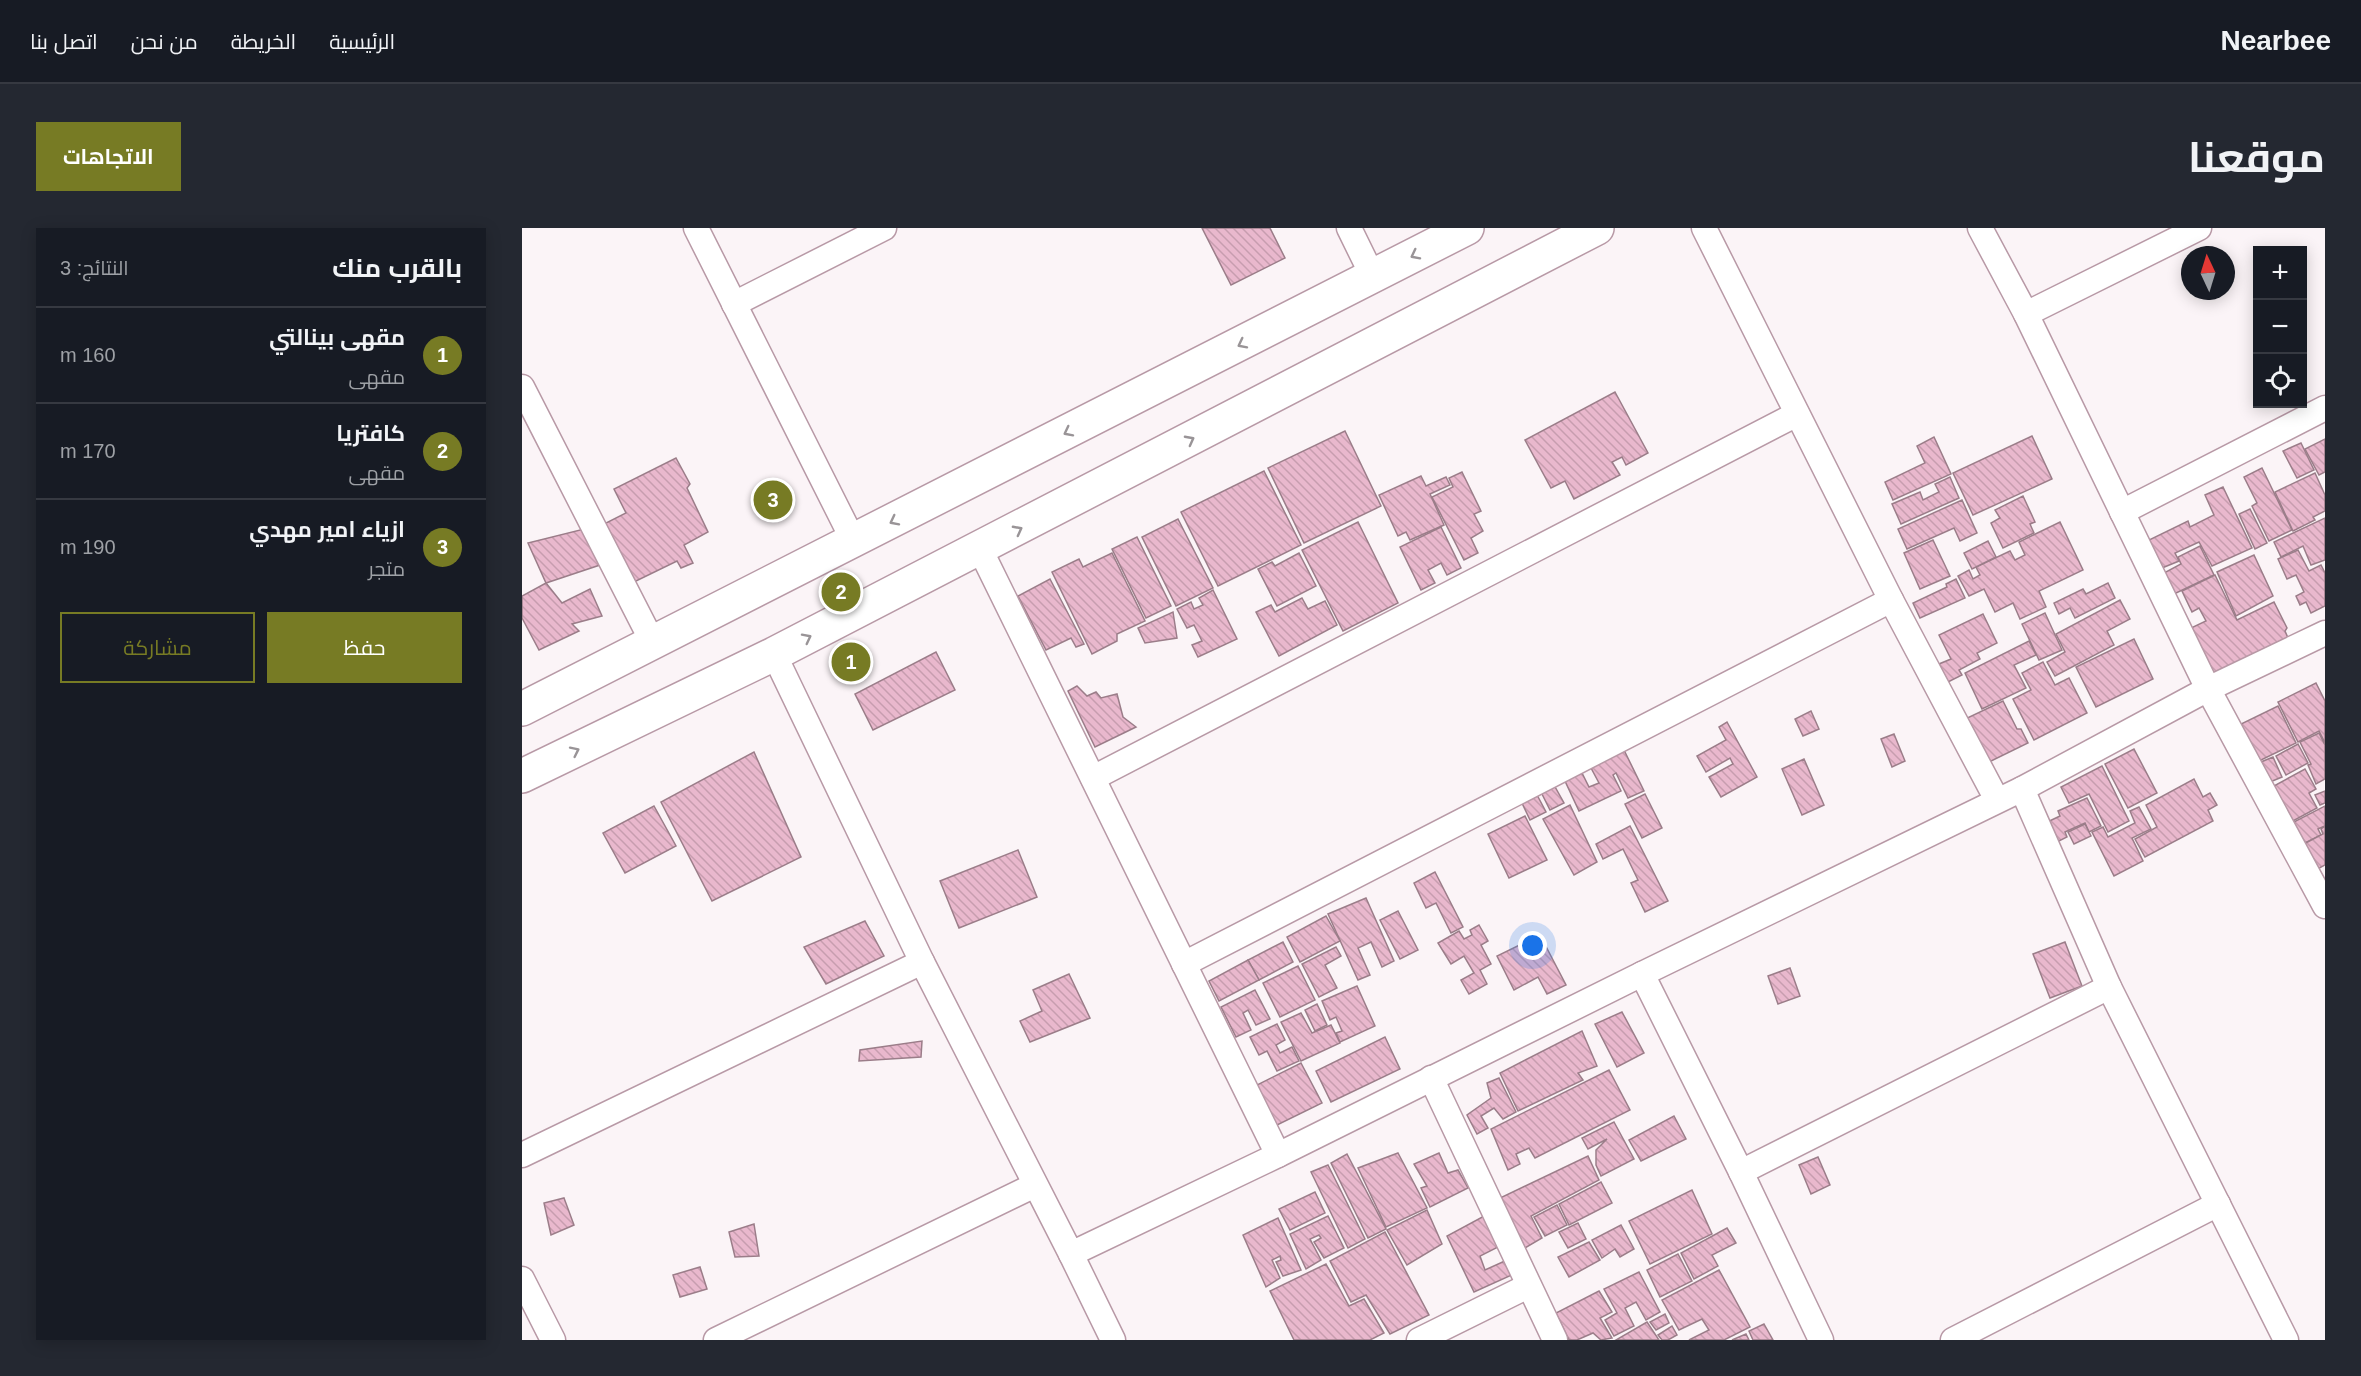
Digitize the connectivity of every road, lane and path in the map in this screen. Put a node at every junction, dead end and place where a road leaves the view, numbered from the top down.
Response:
1 (696, 228) edge
2 (884, 228) edge
3 (1349, 228) edge
4 (1467, 228) edge
5 (1597, 228) edge
6 (1704, 228) edge
7 (1980, 228) edge
8 (2199, 228) edge
9 (1569, 236) edge
10 (1373, 277) junction
11 (734, 304) junction
12 (2026, 314) junction
13 (525, 402) edge
14 (2325, 408) edge
15 (1797, 414) junction
16 (2122, 512) junction
17 (854, 542) junction
18 (980, 549) junction
19 (1891, 600) junction
20 (2325, 633) edge
21 (653, 643) junction
22 (774, 654) junction
23 (2208, 689) junction
24 (522, 709) edge
25 (522, 776) edge
26 (1093, 778) junction
27 (2022, 789) junction
28 (1997, 800) junction
29 (2325, 906) edge
30 (922, 962) junction
31 (1184, 964) junction
32 (1642, 974) junction
33 (2109, 987) junction
34 (1431, 1078) junction
35 (522, 1155) edge
36 (1278, 1155) junction
37 (1741, 1172) junction
38 (1035, 1185) junction
39 (2218, 1204) junction
40 (1071, 1254) junction
41 (523, 1286) edge
42 (1528, 1286) junction
43 (553, 1340) edge
44 (716, 1340) edge
45 (1113, 1340) edge
46 (1419, 1340) edge
47 (1555, 1340) edge
48 (1821, 1340) edge
49 (1953, 1340) edge
50 (2286, 1340) edge

1 - 11 street
2 - 11 street
3 - 10 street
4 -> 10 main road
5 - 9 main road
6 - 15 street
7 - 12 street
8 - 12 street
18 -> 9 main road
10 -> 17 main road
11 - 17 street
12 - 16 street
13 - 21 street
14 - 16 street
15 - 19 street
15 - 26 street
16 - 23 street
17 - 21 main road
22 -> 18 main road
18 - 26 street
19 - 28 street
19 - 31 street
20 - 23 street
21 - 24 main road
25 -> 22 main road
22 - 30 street
23 - 27 street
23 - 29 street
26 - 31 street
27 - 28 street
27 - 33 street
28 - 32 street
30 - 35 street
30 - 38 street
31 - 36 street
32 - 34 street
32 - 37 street
33 - 37 street
33 - 39 street
34 - 36 street
34 - 42 street
36 - 40 street
37 - 48 street
38 - 40 street
38 - 44 street
39 - 49 street
39 - 50 street
40 - 45 street
41 - 43 street
42 - 46 street
42 - 47 street

